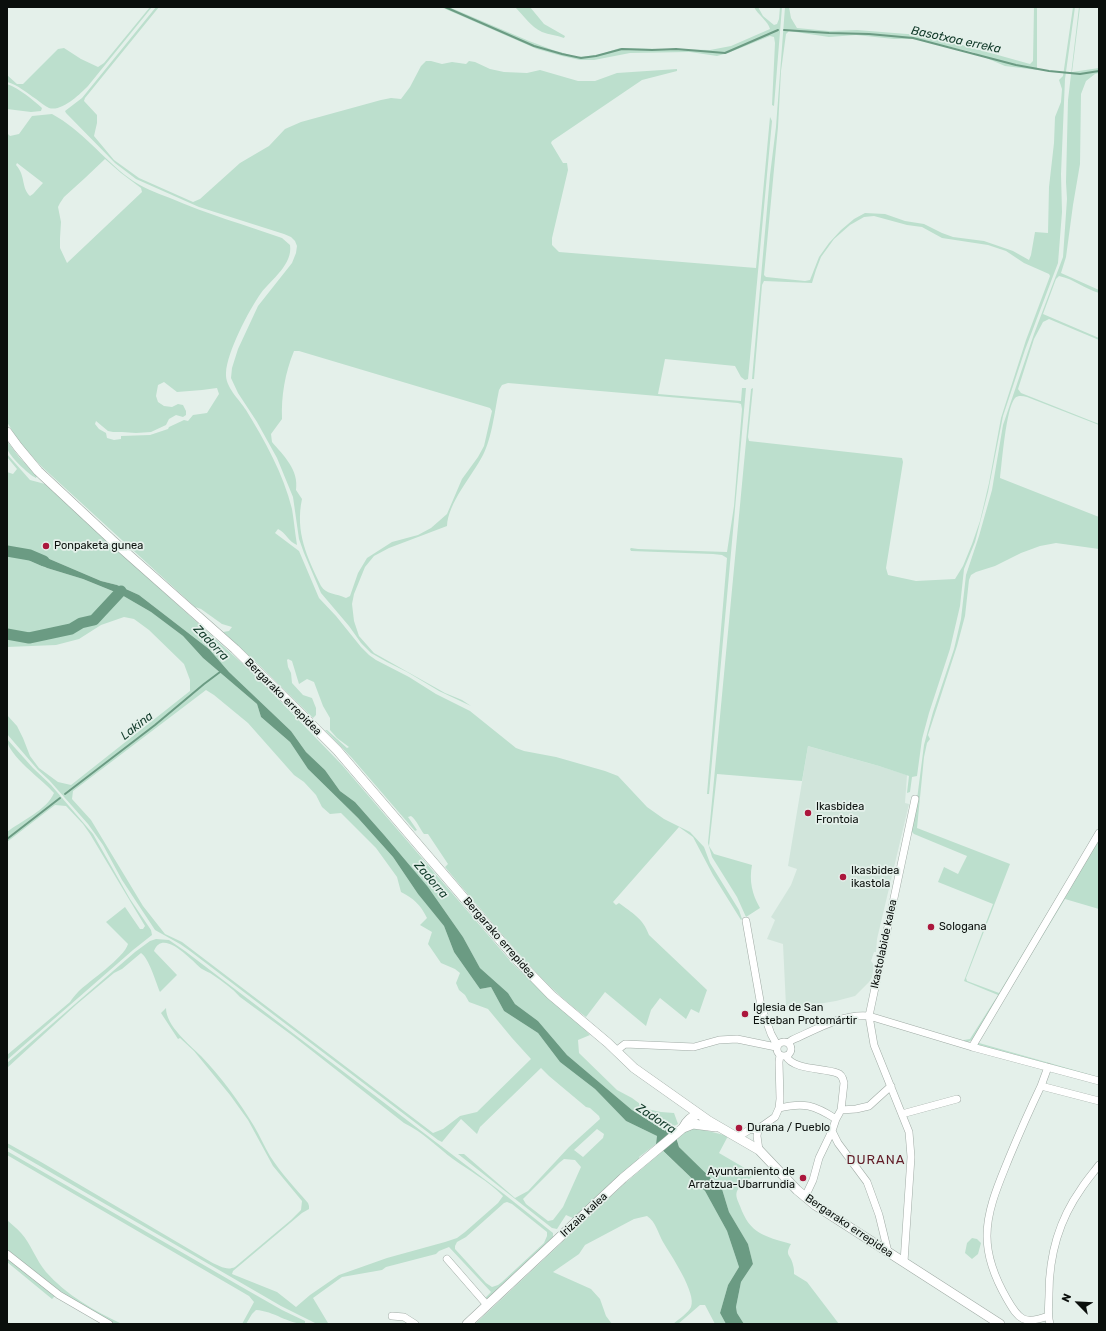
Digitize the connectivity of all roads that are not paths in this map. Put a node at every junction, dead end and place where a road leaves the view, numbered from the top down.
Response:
1 (7, 432) edge
2 (915, 799) dead end
3 (1099, 833) edge
4 (746, 921) dead end
5 (869, 1016) junction
6 (788, 1043) junction
7 (777, 1046) junction
8 (972, 1047) junction
9 (616, 1051) junction
10 (783, 1055) junction
11 (1048, 1067) junction
12 (1099, 1081) edge
13 (891, 1086) junction
14 (1041, 1086) junction
15 (957, 1099) dead end
16 (1099, 1101) edge
17 (685, 1104) junction
18 (779, 1108) junction
19 (841, 1110) junction
20 (699, 1114) junction
21 (902, 1114) junction
22 (836, 1119) junction
23 (691, 1121) junction
24 (721, 1128) junction
25 (758, 1129) junction
26 (832, 1131) junction
27 (738, 1137) junction
28 (758, 1150) junction
29 (1099, 1165) edge
30 (805, 1197) junction
31 (888, 1252) junction
32 (7, 1254) edge
33 (447, 1259) dead end
34 (904, 1262) junction
35 (487, 1305) junction
36 (392, 1316) dead end
37 (1048, 1316) junction
38 (109, 1324) edge
39 (415, 1324) edge
40 (467, 1324) edge
41 (1000, 1324) edge
42 (1050, 1324) edge

1 - 9 street, Bergarako errepidea
2 - 5 street, Ikastolabide kalea
3 - 8 street
4 - 7 street
5 - 6 street
5 - 8 street
5 - 13 street, Ikastolabide kalea
6 - 7 street
6 - 10 street
7 - 9 street
7 - 10 street
8 - 11 street
9 - 17 street, Bergarako errepidea
10 - 18 street
10 - 19 street
11 - 12 street
11 - 14 street
13 - 19 street
13 - 21 street, Ikastolabide kalea
14 - 16 street
14 - 37 street
15 - 21 street
17 - 20 street, Bergarako errepidea
17 - 23 street
18 - 22 street
18 - 25 street
19 - 22 street
20 - 23 street, Irizaia kalea
20 - 24 street, Bergarako errepidea
21 - 34 street, Ikastolabide kalea
22 - 26 street
23 - 24 street
23 - 35 street, Irizaia kalea
24 - 27 street, Bergarako errepidea
25 - 27 street
25 - 28 street
26 - 30 street
26 - 31 street
27 - 28 street, Bergarako errepidea
28 - 30 street, Bergarako errepidea
29 - 37 street
30 - 31 street, Bergarako errepidea
31 - 34 street, Bergarako errepidea
32 - 38 street
33 - 35 street
34 - 41 street, Bergarako errepidea
35 - 40 street, Irizaia kalea
36 - 39 street
37 - 42 street

